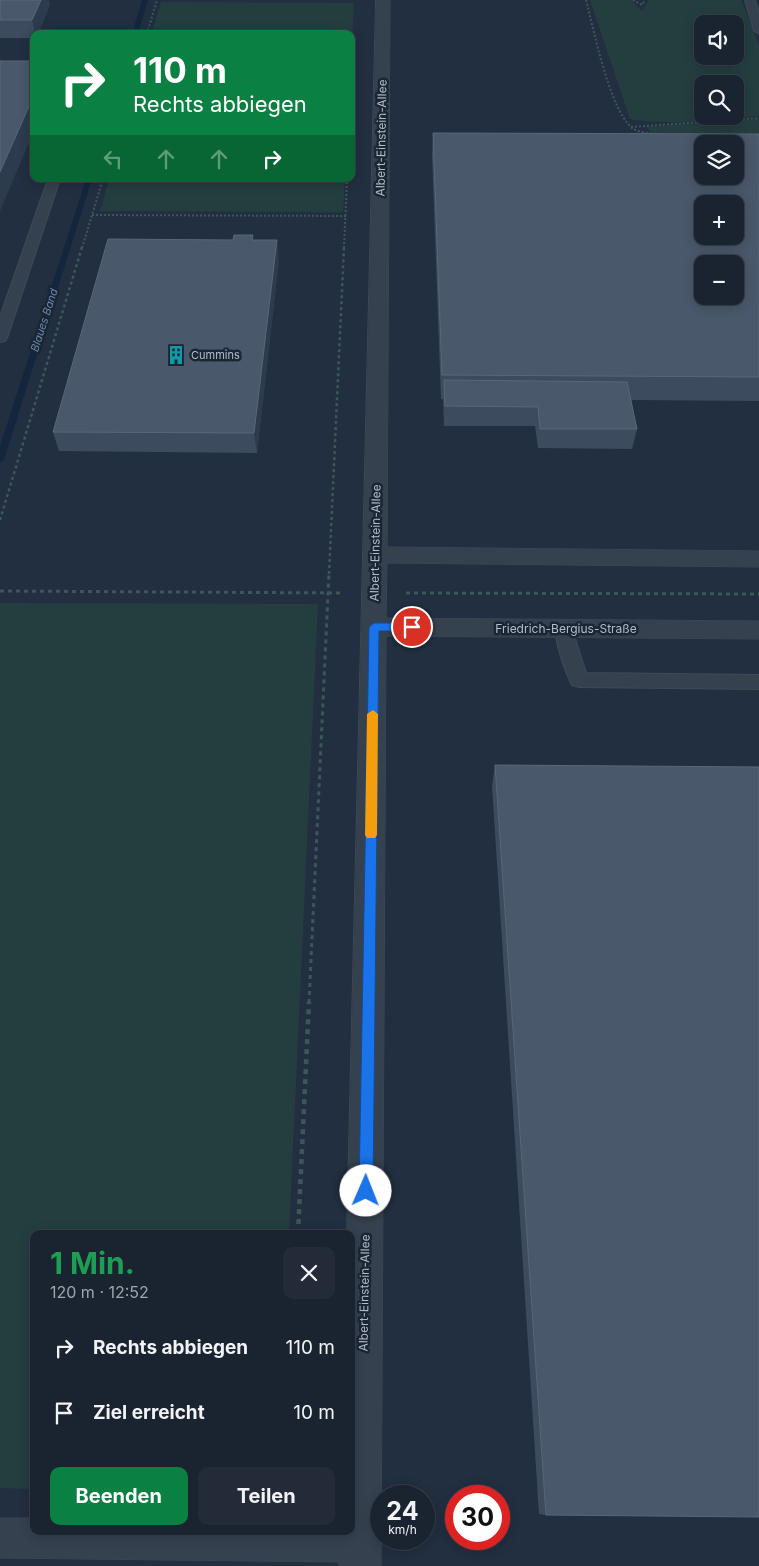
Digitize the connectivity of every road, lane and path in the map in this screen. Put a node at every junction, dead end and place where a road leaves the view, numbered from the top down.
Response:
1 (157, 0) edge
2 (383, 0) edge
3 (586, 0) edge
4 (633, 0) edge
5 (645, 0) edge
6 (750, 0) edge
7 (148, 30) edge
8 (759, 31) edge
9 (759, 118) edge
10 (631, 127) junction
11 (666, 136) edge
12 (53, 182) edge
13 (102, 182) edge
14 (347, 182) edge
15 (92, 215) junction
16 (346, 216) junction
17 (380, 216) junction
18 (0, 338) edge
19 (0, 520) edge
20 (375, 555) junction
21 (759, 559) edge
22 (374, 627) junction
23 (564, 628) junction
24 (759, 630) edge
25 (759, 682) edge
26 (298, 1230) edge
27 (0, 1538) edge
28 (361, 1554) edge

1 - 7 path
2 - 17 street, Albert-Einstein-Allee
3 - 10 path
4 - 5 path
6 - 8 lane
9 - 10 path
10 - 11 path
12 - 18 lane
13 - 15 path
14 - 16 path
15 - 16 path
15 - 19 path
16 - 17 path
16 - 26 path
17 - 20 street, Albert-Einstein-Allee
20 - 21 street
20 - 22 street, Albert-Einstein-Allee
22 - 23 street, Friedrich-Bergius-Straße
22 - 28 street, Albert-Einstein-Allee
23 - 24 street, Friedrich-Bergius-Straße
23 - 25 lane
27 - 28 street

